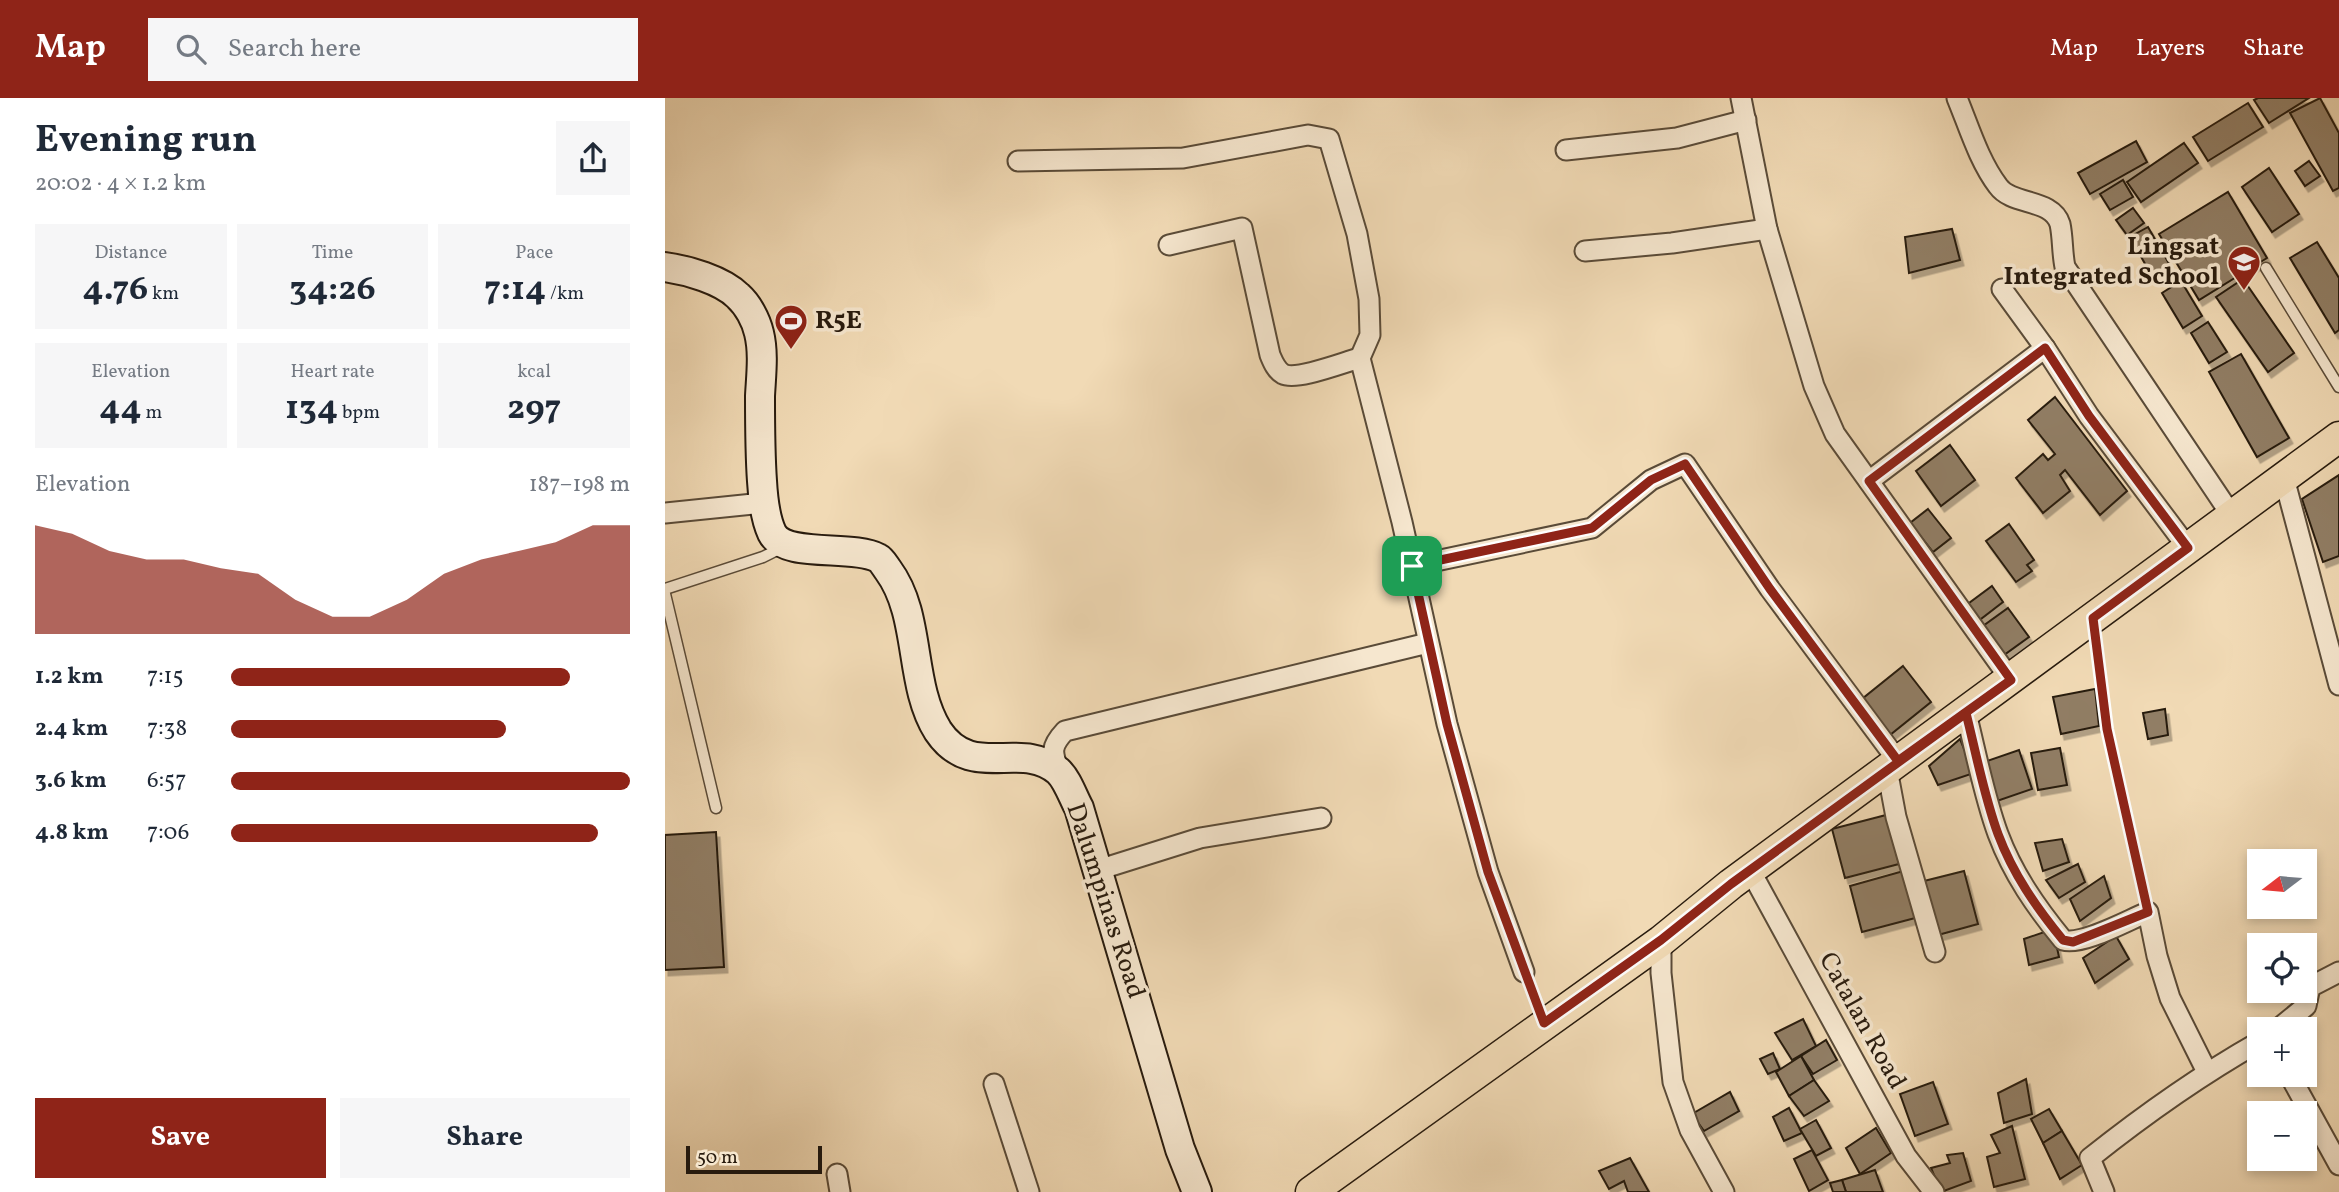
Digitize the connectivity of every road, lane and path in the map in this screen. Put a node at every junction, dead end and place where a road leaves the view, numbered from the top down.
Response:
1 (1741, 98) edge
2 (1957, 98) edge
3 (1746, 120) junction
4 (1566, 149) dead end
5 (1019, 161) dead end
6 (1767, 229) junction
7 (1169, 245) dead end
8 (1585, 251) dead end
9 (665, 267) edge
10 (2266, 268) dead end
11 (2002, 289) dead end
12 (2045, 348) junction
13 (1360, 358) junction
14 (2339, 387) edge
15 (2339, 437) edge
16 (2284, 478) junction
17 (1869, 481) junction
18 (763, 503) junction
19 (665, 513) edge
20 (2232, 516) junction
21 (785, 546) junction
22 (2188, 548) junction
23 (1412, 566) junction
24 (665, 591) edge
25 (2093, 618) junction
26 (1428, 643) junction
27 (2011, 680) junction
28 (2339, 685) edge
29 (1966, 713) junction
30 (1893, 765) junction
31 (1059, 772) junction
32 (716, 808) dead end
33 (1321, 818) dead end
34 (1097, 870) junction
35 (1750, 870) junction
36 (2148, 912) junction
37 (1661, 940) junction
38 (1935, 952) dead end
39 (1524, 972) dead end
40 (2339, 972) edge
41 (2293, 1017) edge
42 (2247, 1049) edge
43 (2207, 1072) junction
44 (994, 1084) dead end
45 (2297, 1087) edge
46 (2339, 1165) edge
47 (1029, 1192) edge
48 (1197, 1192) edge
49 (1311, 1192) edge
50 (1724, 1192) edge
51 (1934, 1192) edge
52 (2104, 1192) edge

1 - 3 street
2 - 20 street
3 - 4 street
3 - 6 street
5 - 13 street
6 - 8 street
6 - 17 street
7 - 13 street
9 - 18 street
10 - 14 lane
11 - 12 street
12 - 17 street
12 - 22 street
13 - 23 street
15 - 16 main road
16 - 20 main road
16 - 28 street
17 - 27 street
18 - 19 street
18 - 21 street
20 - 22 main road
21 - 24 lane
21 - 31 street, Dalumpinas Road
22 - 25 main road
23 - 26 street
23 - 30 street
24 - 32 lane
25 - 27 main road
25 - 36 path
26 - 31 street
26 - 39 street
27 - 29 main road
29 - 30 main road
29 - 36 street
30 - 35 main road
30 - 38 street
31 - 34 street, Dalumpinas Road
33 - 34 street
34 - 48 street, Dalumpinas Road
35 - 37 main road
35 - 51 street, Catalan Road
36 - 43 street
37 - 49 main road
37 - 50 street
40 - 41 street
42 - 43 street
43 - 52 street
44 - 47 street
45 - 46 street

